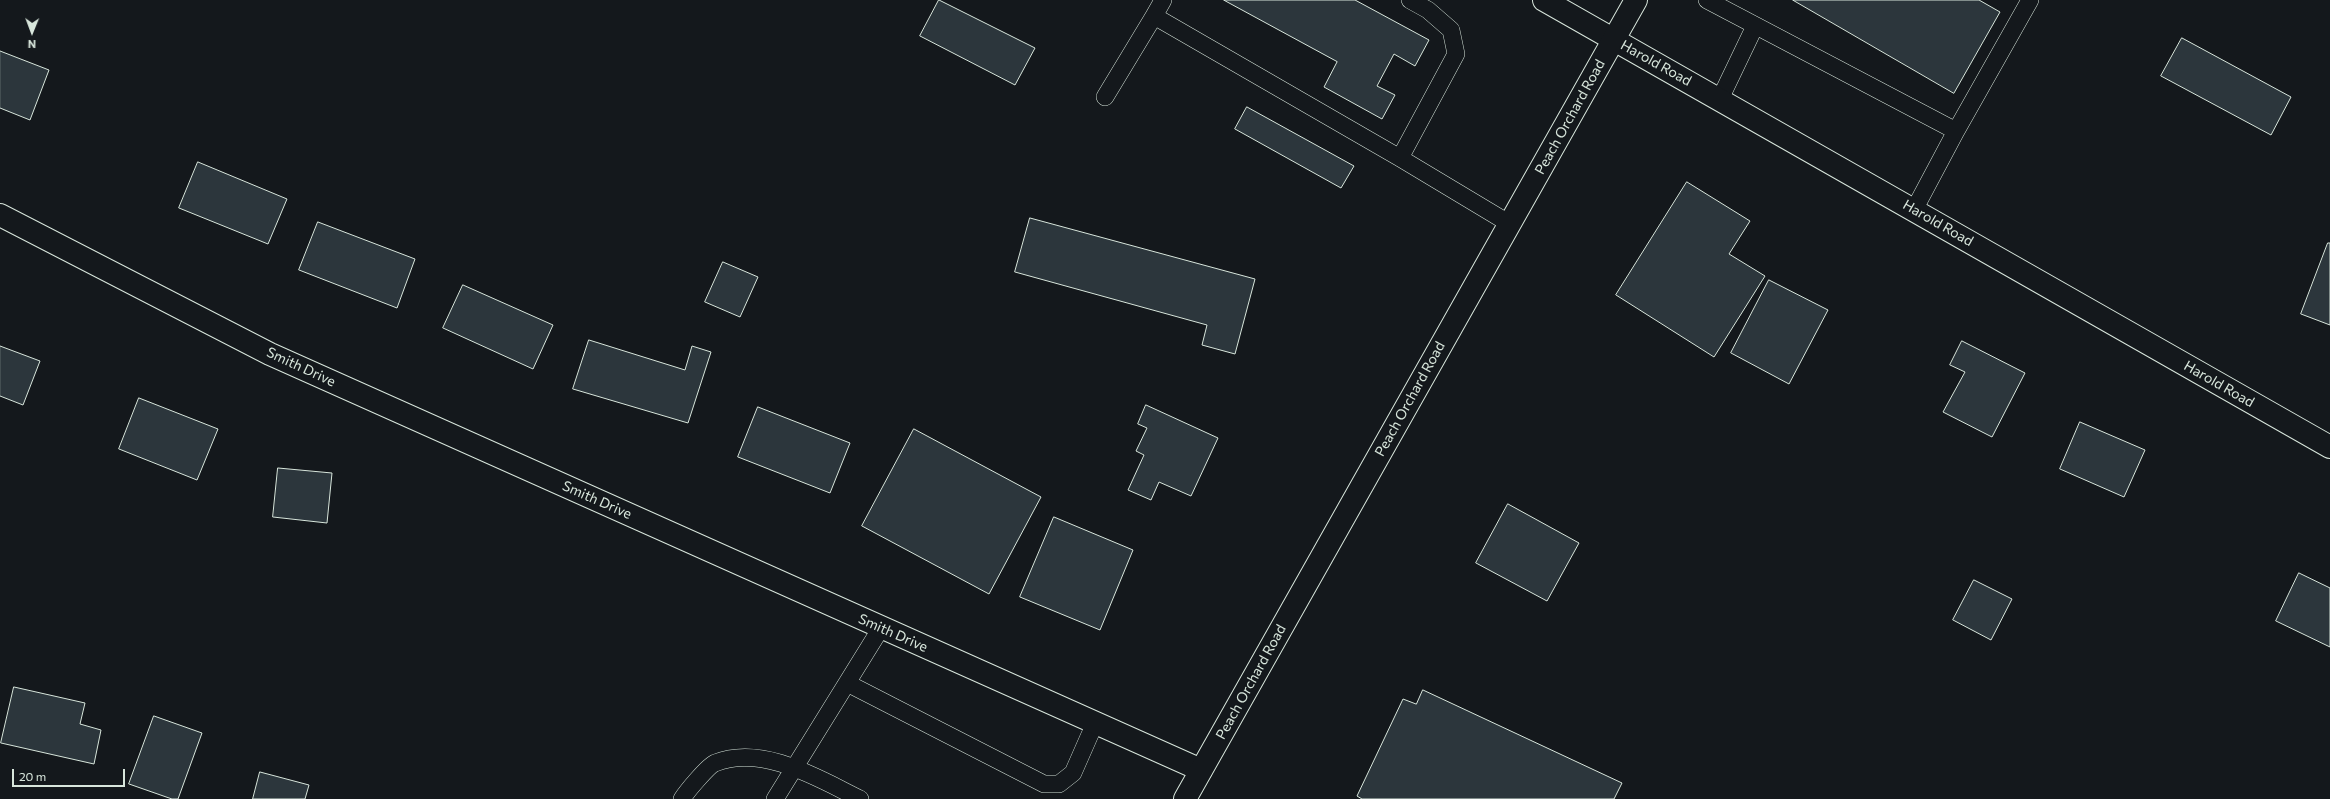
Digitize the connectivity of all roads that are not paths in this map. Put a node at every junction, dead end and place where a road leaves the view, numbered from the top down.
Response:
1 (1163, 0) edge
2 (1410, 0) edge
3 (1544, 0) edge
4 (1636, 0) edge
5 (1707, 0) edge
6 (2030, 0) edge
7 (1154, 16) junction
8 (1755, 26) junction
9 (1613, 40) junction
10 (1105, 97) dead end
11 (1720, 99) junction
12 (1956, 131) junction
13 (1400, 158) junction
14 (1914, 210) junction
15 (0, 215) edge
16 (1510, 224) junction
17 (2330, 447) edge
18 (881, 628) junction
19 (847, 682) junction
20 (1095, 723) junction
21 (794, 766) junction
22 (1201, 770) junction
23 (682, 799) edge
24 (775, 799) edge
25 (860, 799) edge
26 (1185, 799) edge

1 - 7 lane
2 - 13 lane
3 - 9 street, Harold Road
4 - 9 street, Peach Orchard Road
5 - 8 lane
6 - 12 lane
7 - 10 lane
7 - 13 lane
8 - 11 lane
8 - 12 lane
9 - 11 street, Harold Road
9 - 16 street, Peach Orchard Road
11 - 14 street, Harold Road
12 - 14 lane
13 - 16 lane
14 - 17 street, Harold Road
15 - 18 street, Smith Drive
16 - 22 street, Peach Orchard Road
18 - 19 lane
18 - 20 street, Smith Drive
19 - 20 lane
19 - 21 lane
20 - 22 street, Smith Drive
21 - 23 lane
21 - 24 lane
21 - 25 lane
22 - 26 street, Peach Orchard Road

